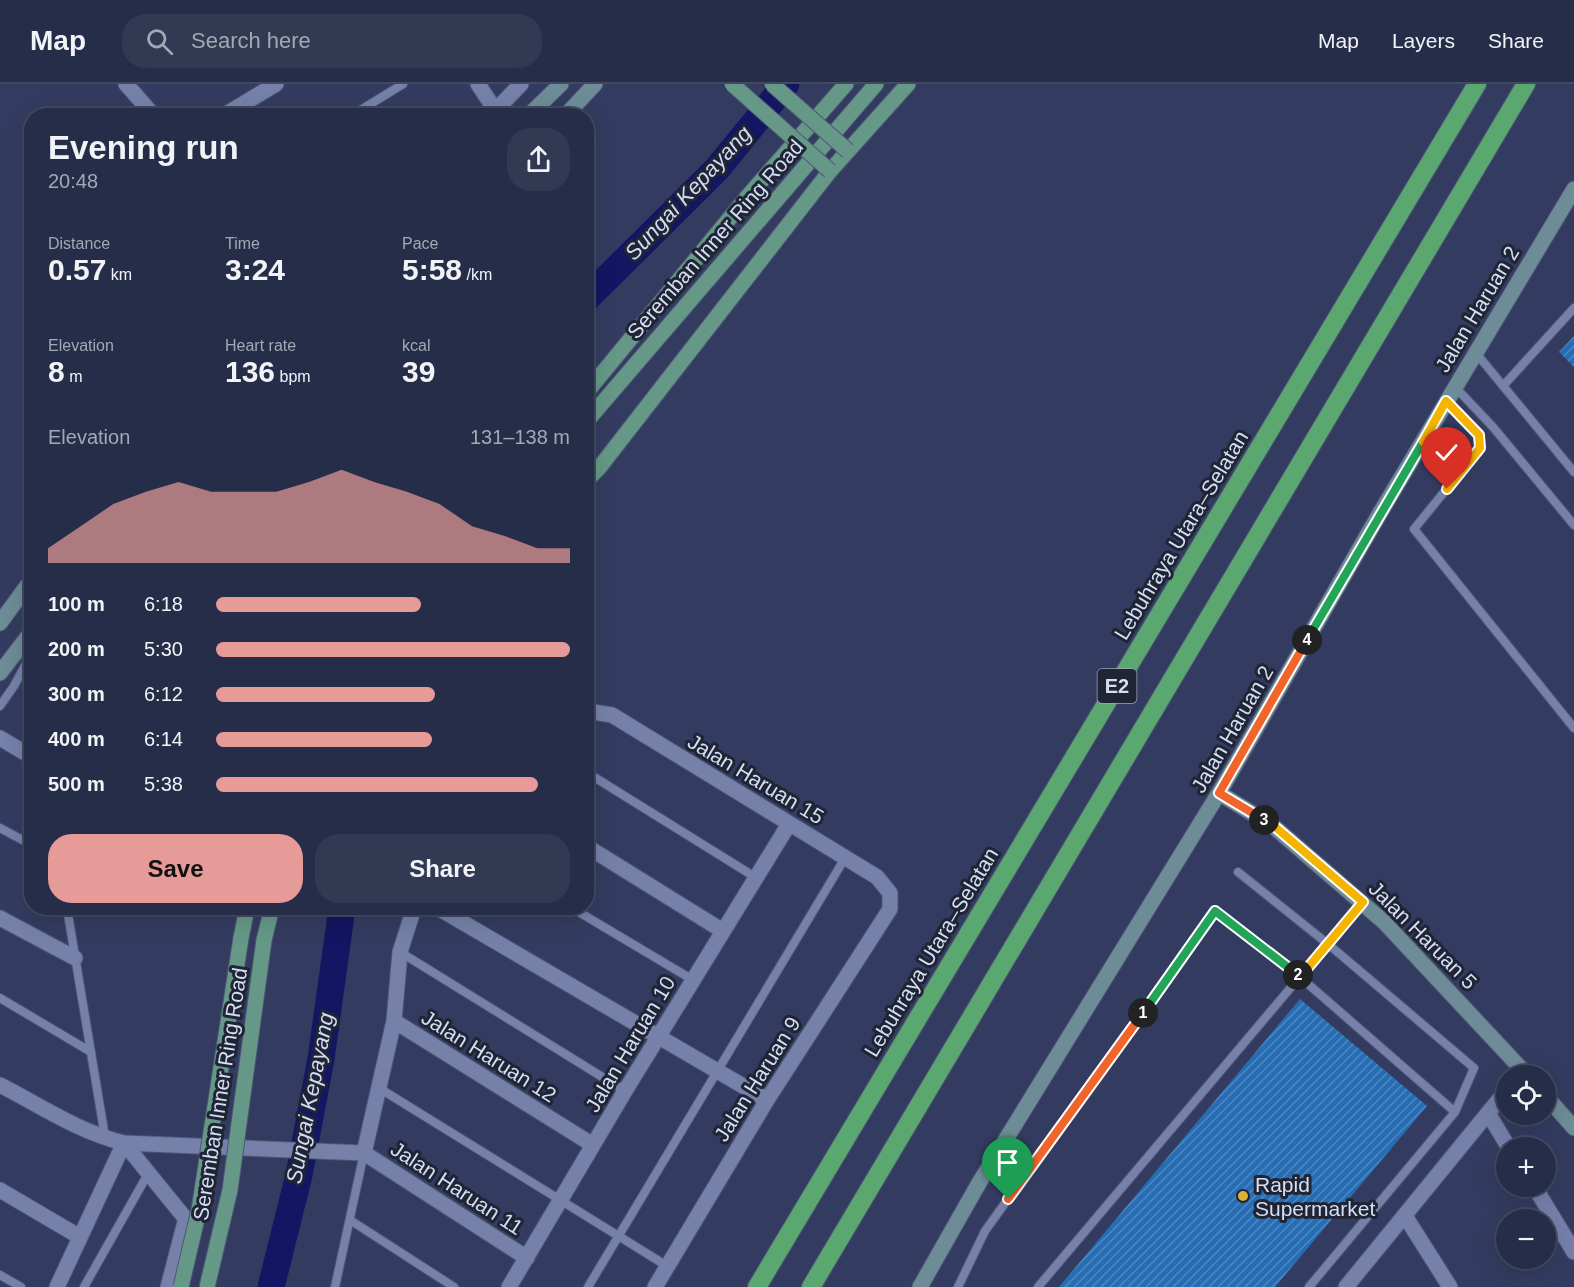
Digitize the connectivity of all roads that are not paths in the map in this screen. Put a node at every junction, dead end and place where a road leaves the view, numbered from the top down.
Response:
1 (126, 84) edge
2 (276, 84) edge
3 (403, 84) edge
4 (478, 84) edge
5 (521, 84) edge
6 (561, 84) edge
7 (595, 84) edge
8 (732, 84) edge
9 (772, 84) edge
10 (846, 84) edge
11 (876, 84) edge
12 (908, 84) edge
13 (1477, 84) edge
14 (1526, 84) edge
15 (147, 108) edge
16 (236, 108) edge
17 (364, 108) edge
18 (491, 108) edge
19 (499, 108) edge
20 (536, 108) edge
21 (572, 108) edge
22 (848, 151) junction
23 (830, 171) junction
24 (1574, 189) edge
25 (1574, 308) edge
26 (1476, 352) junction
27 (594, 383) edge
28 (1503, 386) junction
29 (1455, 387) junction
30 (1446, 401) junction
31 (594, 413) edge
32 (1574, 472) edge
33 (594, 473) edge
34 (1574, 525) edge
35 (24, 590) edge
36 (0, 622) edge
37 (24, 641) edge
38 (24, 668) edge
39 (0, 673) edge
40 (0, 706) edge
41 (594, 715) edge
42 (1574, 728) edge
43 (0, 738) edge
44 (24, 752) edge
45 (594, 777) edge
46 (1219, 793) junction
47 (789, 824) junction
48 (0, 828) edge
49 (24, 841) edge
50 (594, 851) edge
51 (845, 858) junction
52 (1238, 872) dead end
53 (755, 877) junction
54 (890, 893) joint
55 (1363, 902) junction
56 (68, 915) edge
57 (246, 915) edge
58 (270, 915) edge
59 (412, 915) edge
60 (450, 915) edge
61 (584, 915) edge
62 (0, 918) edge
63 (723, 931) junction
64 (1328, 944) junction
65 (400, 952) junction
66 (75, 958) junction
67 (1300, 977) junction
68 (693, 980) junction
69 (0, 998) edge
70 (394, 1021) junction
71 (659, 1037) junction
72 (91, 1052) junction
73 (1516, 1065) edge
74 (717, 1071) junction
75 (0, 1085) edge
76 (379, 1088) junction
77 (625, 1091) junction
78 (767, 1100) junction
79 (1496, 1103) edge
80 (1556, 1108) edge
81 (1455, 1112) junction
82 (1488, 1113) junction
83 (1574, 1128) edge
84 (1502, 1137) edge
85 (105, 1138) junction
86 (124, 1143) junction
87 (593, 1145) junction
88 (364, 1154) junction
89 (149, 1172) junction
90 (0, 1190) edge
91 (1541, 1197) edge
92 (560, 1200) junction
93 (1406, 1216) junction
94 (350, 1220) junction
95 (618, 1236) junction
96 (80, 1237) junction
97 (1574, 1252) edge
98 (527, 1258) junction
99 (667, 1266) junction
100 (0, 1275) edge
101 (21, 1287) edge
102 (57, 1287) edge
103 (84, 1287) edge
104 (168, 1287) edge
105 (181, 1287) edge
106 (207, 1287) edge
107 (335, 1287) edge
108 (454, 1287) edge
109 (509, 1287) edge
110 (588, 1287) edge
111 (655, 1287) edge
112 (757, 1287) edge
113 (811, 1287) edge
114 (920, 1287) edge
115 (958, 1287) edge
116 (1038, 1287) edge
117 (1309, 1287) edge
118 (1346, 1287) edge
119 (1450, 1287) edge

1 - 15 street
2 - 16 street
3 - 17 lane
4 - 18 street
5 - 19 street
6 - 20 main road
7 - 21 main road
8 - 23 main road, bridge
9 - 22 main road, bridge
10 - 27 main road, Seremban Inner Ring Road
11 - 31 main road, Seremban Inner Ring Road
12 - 22 main road
13 - 112 highway, Lebuhraya Utara–Selatan / E2
14 - 113 highway, E2
22 - 23 main road
23 - 33 main road
24 - 26 main road, Jalan Haruan 2
25 - 28 lane
26 - 28 lane
26 - 29 main road, Jalan Haruan 2
28 - 32 lane
29 - 30 main road, Jalan Haruan 2
29 - 34 lane
30 - 42 lane
30 - 46 main road, Jalan Haruan 2
35 - 36 main road
37 - 39 main road
38 - 40 lane
41 - 47 street, Jalan Haruan 15
43 - 44 street
45 - 53 lane
46 - 55 main road, Jalan Haruan 5
46 - 114 main road, Jalan Haruan 2
47 - 51 street, Jalan Haruan 15
47 - 53 street, Jalan Haruan 10
48 - 49 lane
50 - 63 street
51 - 54 street, Jalan Haruan 15
51 - 74 lane
52 - 64 lane
53 - 63 street, Jalan Haruan 10
54 - 78 street, Jalan Haruan 9
55 - 64 lane
55 - 73 main road, Jalan Haruan 5
56 - 66 lane
57 - 105 main road, Seremban Inner Ring Road, bridge
58 - 106 main road, Seremban Inner Ring Road, bridge
59 - 65 street
60 - 71 street
61 - 68 lane
62 - 66 street
63 - 68 street, Jalan Haruan 10
64 - 67 lane
64 - 81 lane
65 - 70 street
65 - 77 lane
66 - 72 lane
67 - 81 lane
67 - 115 lane
67 - 116 lane
68 - 71 street, Jalan Haruan 10
69 - 72 lane
70 - 76 street
70 - 87 street, Jalan Haruan 12
71 - 74 street
71 - 77 street, Jalan Haruan 10
72 - 85 lane
74 - 78 street
74 - 95 lane
75 - 85 street
76 - 88 street
76 - 92 lane
77 - 87 street, Jalan Haruan 10
78 - 99 street, Jalan Haruan 9
79 - 82 street
80 - 83 main road
81 - 117 lane
82 - 84 street
82 - 93 street
85 - 86 street
86 - 88 street
86 - 89 street
86 - 96 street
87 - 92 street, Jalan Haruan 10
88 - 94 lane
88 - 98 street, Jalan Haruan 11
89 - 103 lane
89 - 104 street
90 - 96 street
91 - 97 street
92 - 95 lane
92 - 98 street, Jalan Haruan 10
93 - 118 street
93 - 119 street
94 - 107 lane
94 - 108 lane
95 - 99 lane
95 - 110 lane
96 - 102 street
98 - 109 street, Jalan Haruan 10
99 - 111 street, Jalan Haruan 9
100 - 101 lane

